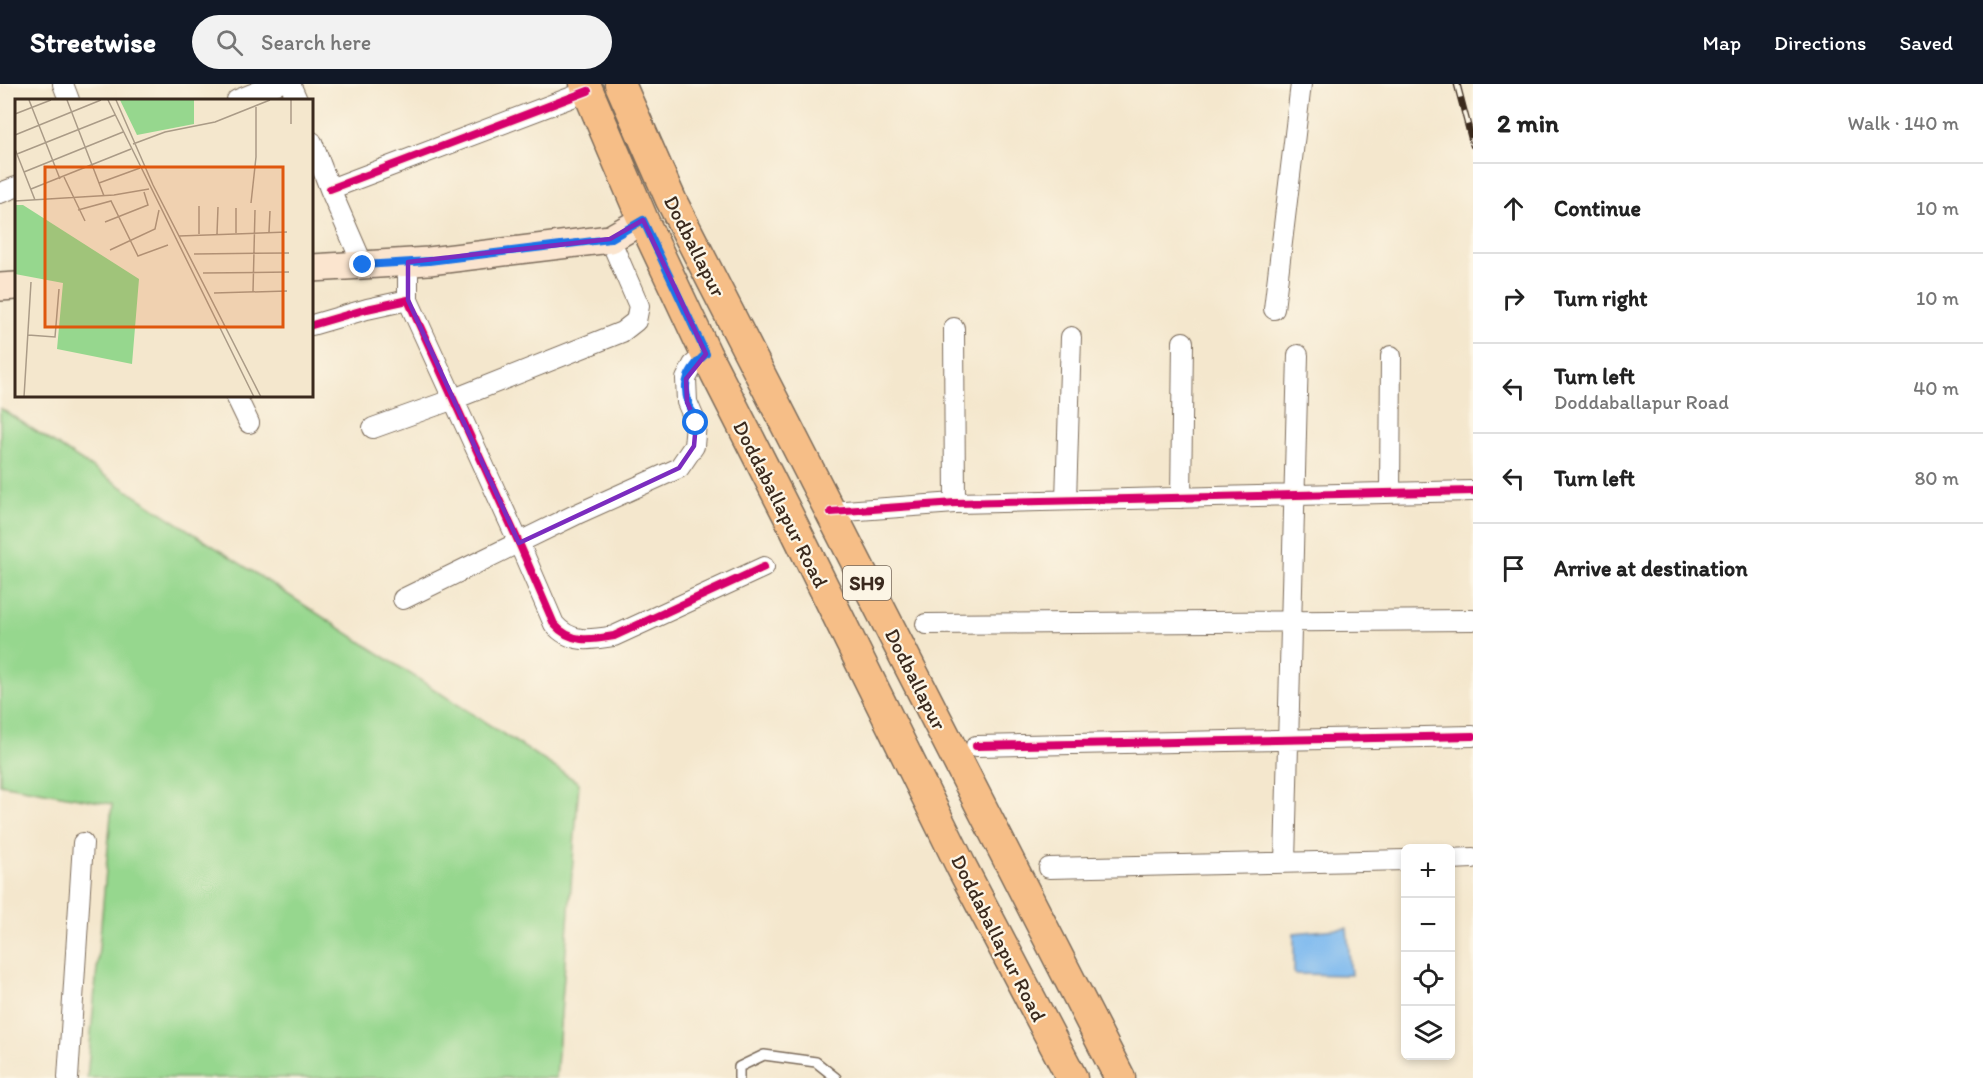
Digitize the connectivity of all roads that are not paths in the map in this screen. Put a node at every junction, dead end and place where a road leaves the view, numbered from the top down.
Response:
1 (63, 84) edge
2 (278, 84) edge
3 (290, 84) edge
4 (620, 84) edge
5 (1301, 84) edge
6 (586, 88) edge
7 (69, 99) edge
8 (240, 99) edge
9 (297, 99) edge
10 (314, 147) edge
11 (15, 187) edge
12 (330, 189) junction
13 (0, 193) edge
14 (643, 220) junction
15 (610, 239) junction
16 (408, 262) junction
17 (363, 265) junction
18 (314, 268) edge
19 (15, 286) edge
20 (0, 287) edge
21 (408, 300) junction
22 (1274, 309) dead end
23 (314, 324) edge
24 (954, 328) dead end
25 (1071, 338) dead end
26 (1183, 342) dead end
27 (706, 354) junction
28 (1298, 356) dead end
29 (1391, 356) dead end
30 (237, 398) edge
31 (454, 399) junction
32 (249, 423) dead end
33 (373, 428) dead end
34 (1473, 491) edge
35 (1390, 493) junction
36 (1294, 495) junction
37 (1181, 498) junction
38 (1066, 500) junction
39 (955, 503) junction
40 (831, 512) junction
41 (519, 543) junction
42 (764, 567) dead end
43 (403, 599) dead end
44 (1291, 620) junction
45 (1473, 620) edge
46 (926, 624) dead end
47 (1473, 736) edge
48 (1288, 739) junction
49 (976, 746) dead end
50 (83, 843) dead end
51 (1473, 858) edge
52 (1455, 859) edge
53 (1401, 860) edge
54 (1285, 862) junction
55 (1049, 867) dead end
56 (68, 1078) edge
57 (739, 1078) edge
58 (836, 1078) edge
59 (1072, 1078) edge
60 (1120, 1078) edge

1 - 7 street
2 - 8 street
3 - 9 street
4 - 40 main road, Dodballapur / SH9
5 - 22 street
6 - 12 street
6 - 14 main road, Doddaballapur Road / SH9
10 - 12 street
11 - 13 street
12 - 17 street
14 - 15 street
14 - 27 main road, Doddaballapur Road / SH9
15 - 16 street
15 - 31 street
16 - 17 street
16 - 21 street
17 - 18 street
19 - 20 street
21 - 23 street
21 - 31 street
24 - 39 street
25 - 38 street
26 - 37 street
27 - 41 street
27 - 59 main road, Doddaballapur Road / SH9
28 - 36 street
29 - 35 street
30 - 32 street
31 - 33 street
31 - 41 street
34 - 35 street
35 - 36 street
36 - 37 street
36 - 44 street
37 - 38 street
38 - 39 street
39 - 40 street
40 - 60 main road, Dodballapur / SH9
41 - 42 street
41 - 43 street
44 - 45 street
44 - 46 street
44 - 48 street
47 - 48 street
48 - 49 street
48 - 54 street
50 - 56 street
51 - 52 street
53 - 54 street
54 - 55 street
57 - 58 lane

